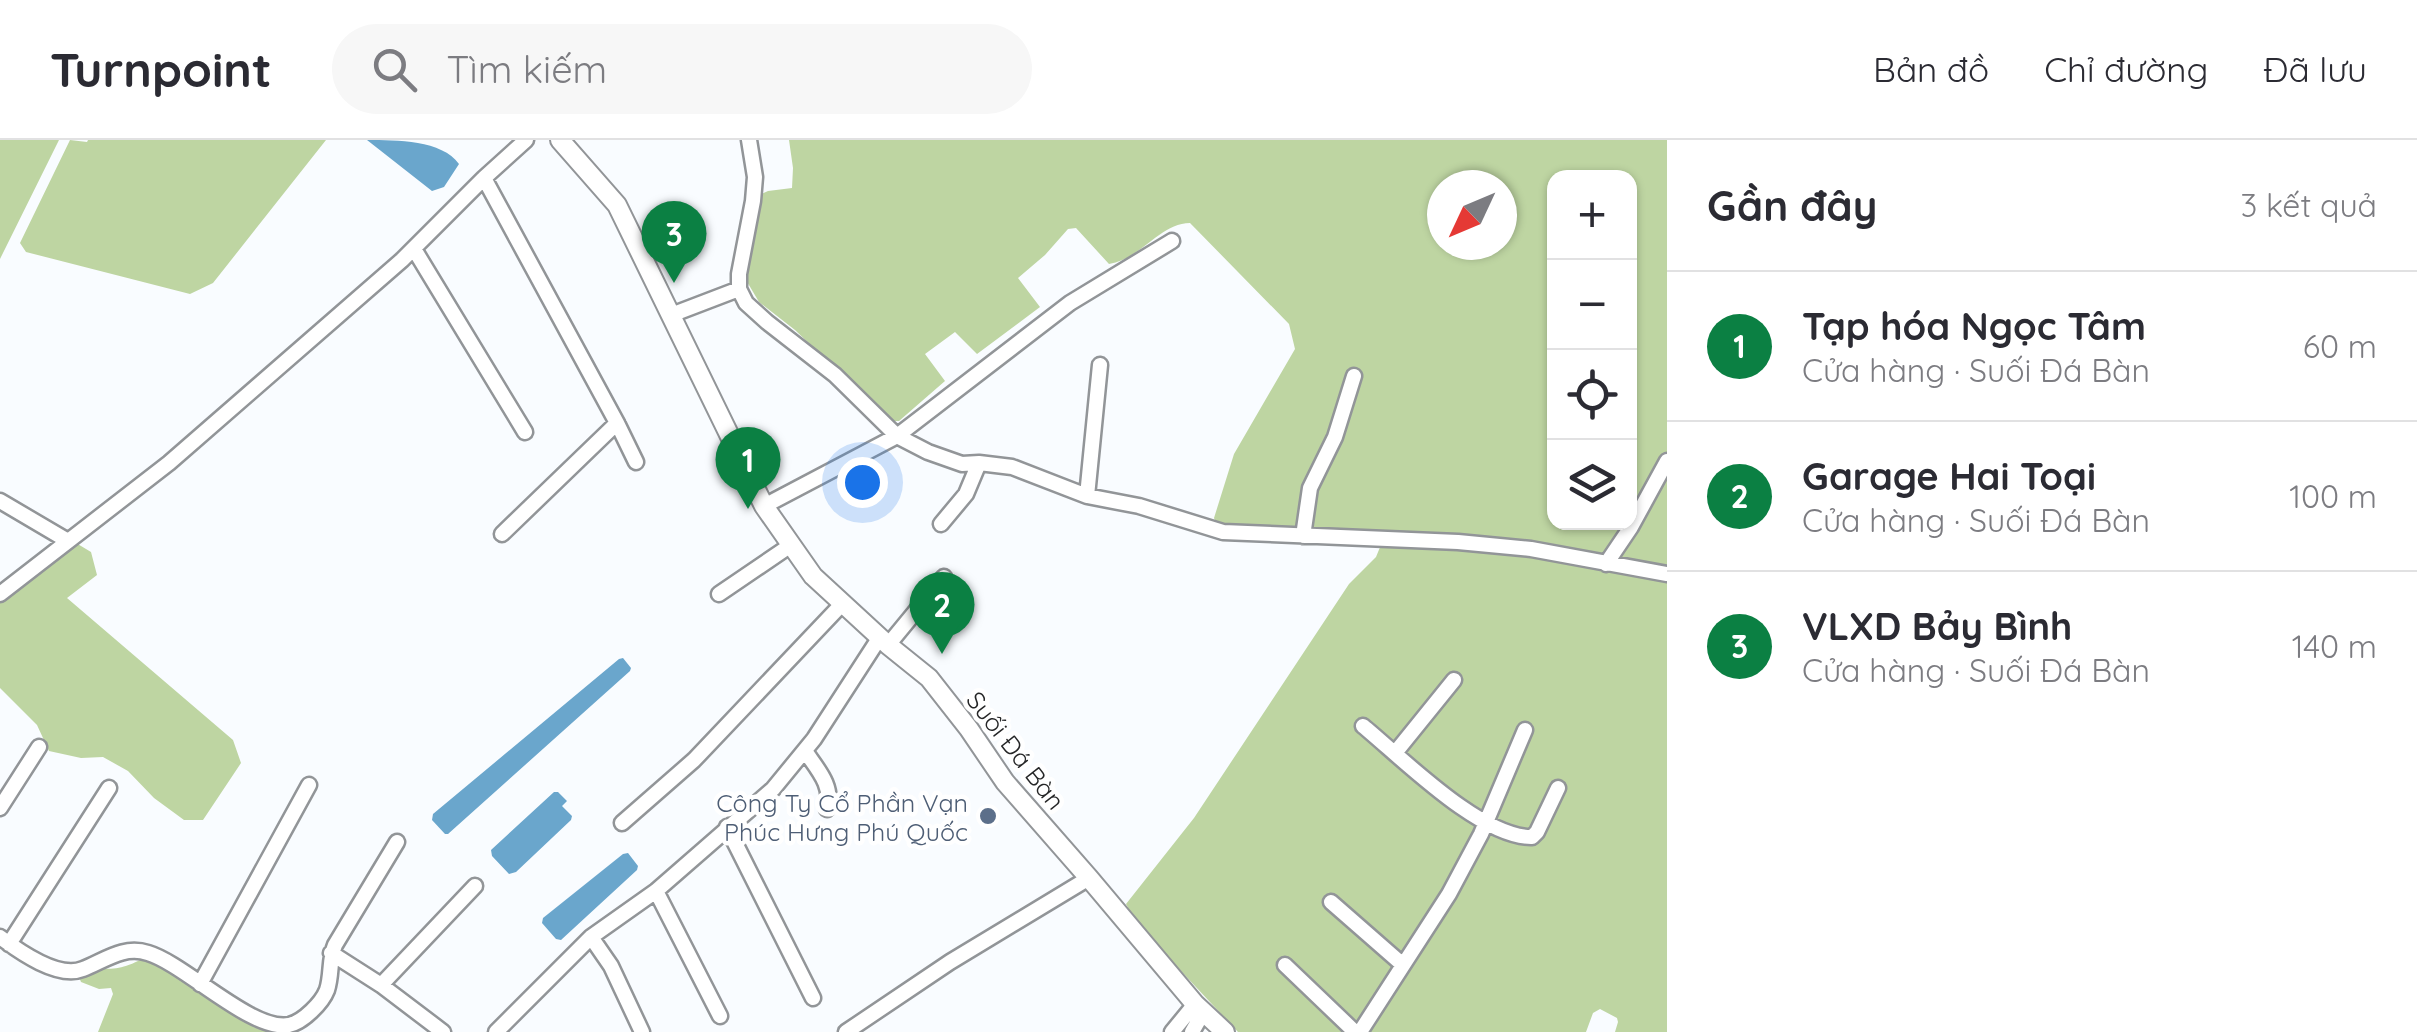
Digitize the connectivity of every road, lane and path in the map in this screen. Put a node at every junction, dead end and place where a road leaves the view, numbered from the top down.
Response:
1 (526, 140) edge
2 (560, 140) edge
3 (749, 140) edge
4 (484, 178) junction
5 (1172, 241) dead end
6 (414, 250) junction
7 (739, 289) junction
8 (671, 315) junction
9 (1100, 365) dead end
10 (1354, 376) dead end
11 (618, 423) junction
12 (525, 432) dead end
13 (896, 436) junction
14 (1667, 461) edge
15 (636, 462) dead end
16 (979, 463) junction
17 (1086, 496) junction
18 (0, 501) edge
19 (764, 506) junction
20 (941, 524) dead end
21 (502, 534) dead end
22 (1303, 536) junction
23 (68, 541) junction
24 (791, 545) junction
25 (1606, 564) junction
26 (1667, 574) edge
27 (944, 577) dead end
28 (0, 594) edge
29 (719, 594) dead end
30 (843, 603) junction
31 (884, 641) junction
32 (1454, 680) dead end
33 (1364, 726) dead end
34 (1524, 730) dead end
35 (39, 747) dead end
36 (805, 751) junction
37 (1395, 752) junction
38 (310, 786) dead end
39 (110, 788) dead end
40 (1558, 788) dead end
41 (0, 808) edge
42 (827, 809) dead end
43 (1486, 822) junction
44 (622, 823) dead end
45 (727, 827) junction
46 (398, 842) dead end
47 (1090, 878) junction
48 (475, 886) dead end
49 (656, 891) junction
50 (1332, 902) dead end
51 (591, 936) junction
52 (5, 941) edge
53 (332, 953) junction
54 (1285, 965) dead end
55 (1403, 965) junction
56 (200, 984) junction
57 (381, 985) junction
58 (813, 998) dead end
59 (1200, 1007) junction
60 (720, 1016) dead end
61 (443, 1032) edge
62 (496, 1032) edge
63 (642, 1032) edge
64 (846, 1032) edge
65 (1172, 1032) edge
66 (1192, 1032) edge
67 (1225, 1032) edge
68 (1358, 1032) edge

1 - 4 street
2 - 8 street, Suối Đá Bàn
3 - 7 street
4 - 6 street
4 - 11 street
5 - 13 street
6 - 12 street
6 - 23 street
7 - 8 street
7 - 13 street
8 - 19 street, Suối Đá Bàn
9 - 17 street
10 - 22 street
11 - 15 street
11 - 21 street
13 - 16 street
13 - 19 street
14 - 25 street
16 - 17 street
16 - 20 street
17 - 22 street
18 - 23 street
19 - 24 street, Suối Đá Bàn
22 - 25 street
23 - 28 street
24 - 29 street
24 - 30 street, Suối Đá Bàn
25 - 26 street
27 - 31 street
30 - 31 street, Suối Đá Bàn
30 - 44 street
31 - 36 street
31 - 47 street, Suối Đá Bàn
32 - 37 street
33 - 37 street
34 - 43 street
35 - 41 street
36 - 42 street
36 - 45 street
37 - 43 street
38 - 56 street
39 - 52 street
40 - 43 street
43 - 55 street
45 - 49 street
45 - 58 street
46 - 53 street
47 - 59 street, Suối Đá Bàn
47 - 64 street
48 - 57 street
49 - 51 street
49 - 60 street
50 - 55 street
51 - 62 street
51 - 63 street
52 - 56 street
53 - 56 street
53 - 57 street
54 - 68 street
55 - 68 street
57 - 61 street
59 - 65 street
59 - 66 street
59 - 67 street, Suối Đá Bàn

